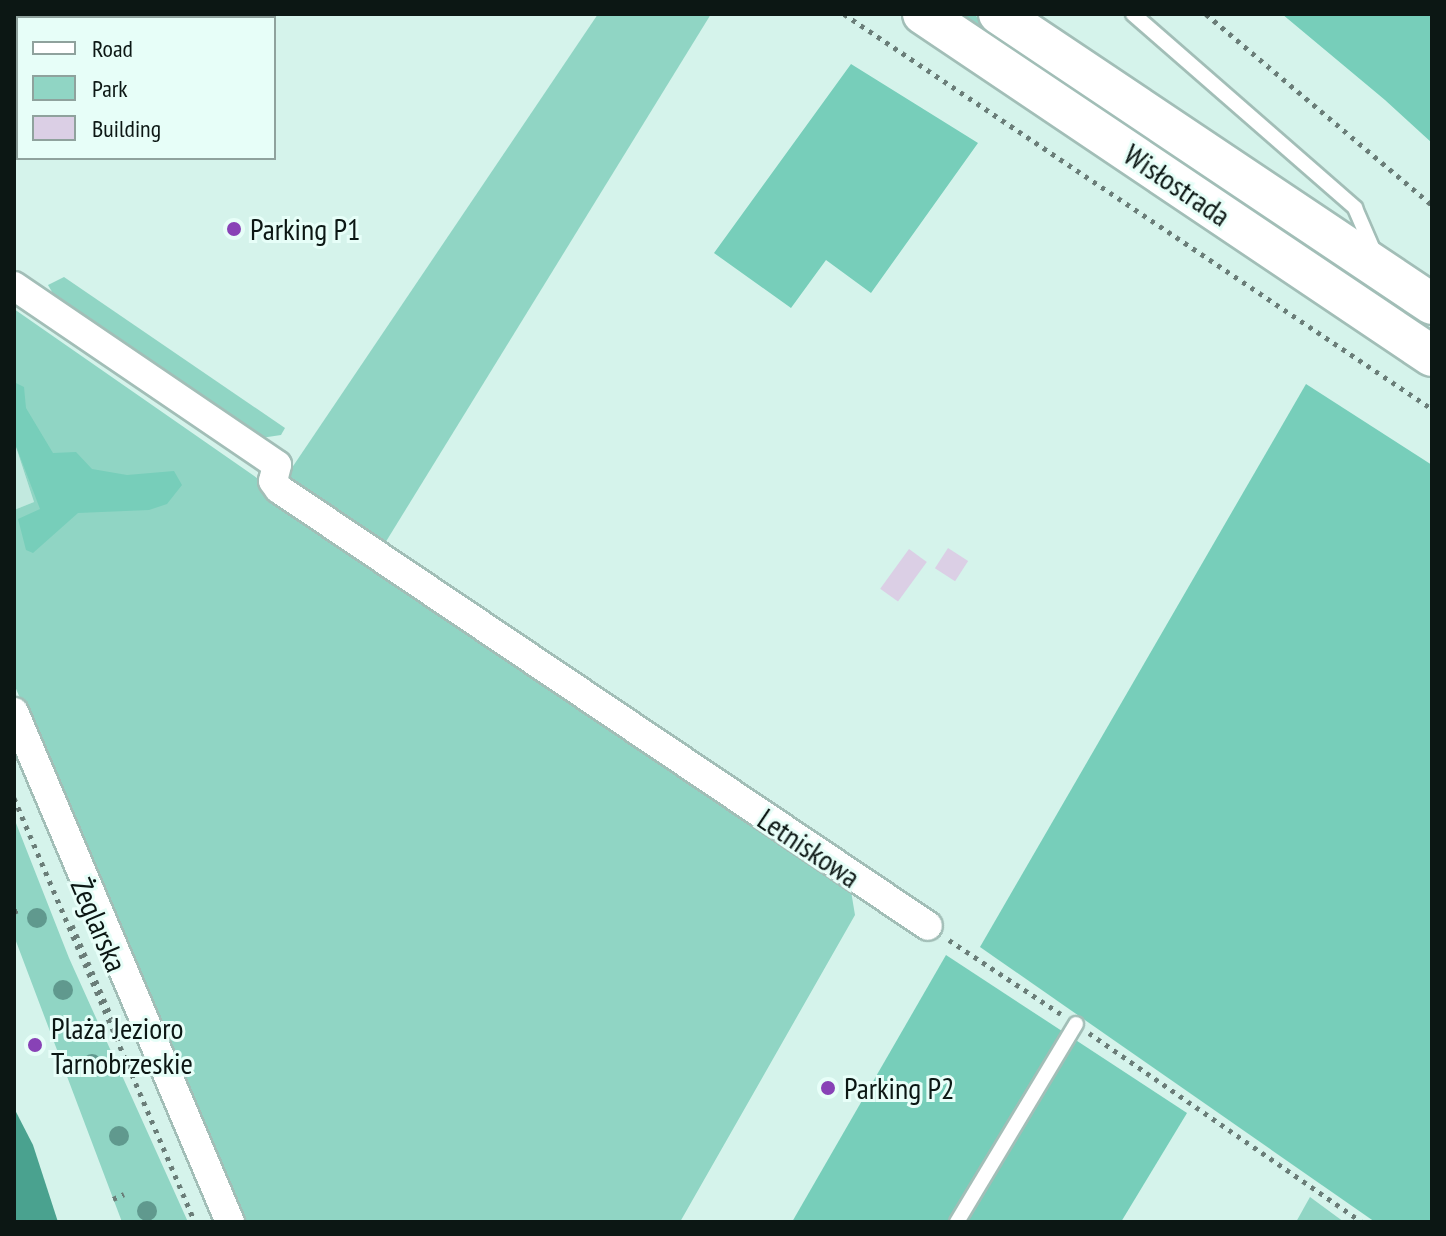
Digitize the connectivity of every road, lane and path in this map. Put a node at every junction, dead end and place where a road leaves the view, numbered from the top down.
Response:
1 (844, 14) edge
2 (923, 14) edge
3 (999, 14) edge
4 (1133, 14) edge
5 (1206, 14) edge
6 (1432, 205) edge
7 (1382, 270) junction
8 (14, 286) edge
9 (1432, 304) edge
10 (1358, 306) junction
11 (1432, 356) edge
12 (1432, 409) edge
13 (14, 712) edge
14 (14, 798) edge
15 (928, 926) joint
16 (1076, 1024) junction
17 (124, 1194) dead end
18 (113, 1199) dead end
19 (195, 1222) edge
20 (230, 1222) edge
21 (957, 1222) edge
22 (1362, 1222) edge

1 - 12 path
2 - 10 main road, Wisłostrada
3 - 7 main road, Wisłostrada
4 - 7 lane
5 - 6 path
7 - 9 main road, Wisłostrada
7 - 10 main road
8 - 15 street, Letniskowa
10 - 11 main road, Wisłostrada
13 - 20 street, Żeglarska
14 - 19 path
15 - 16 path
16 - 21 lane
16 - 22 path
17 - 18 path

